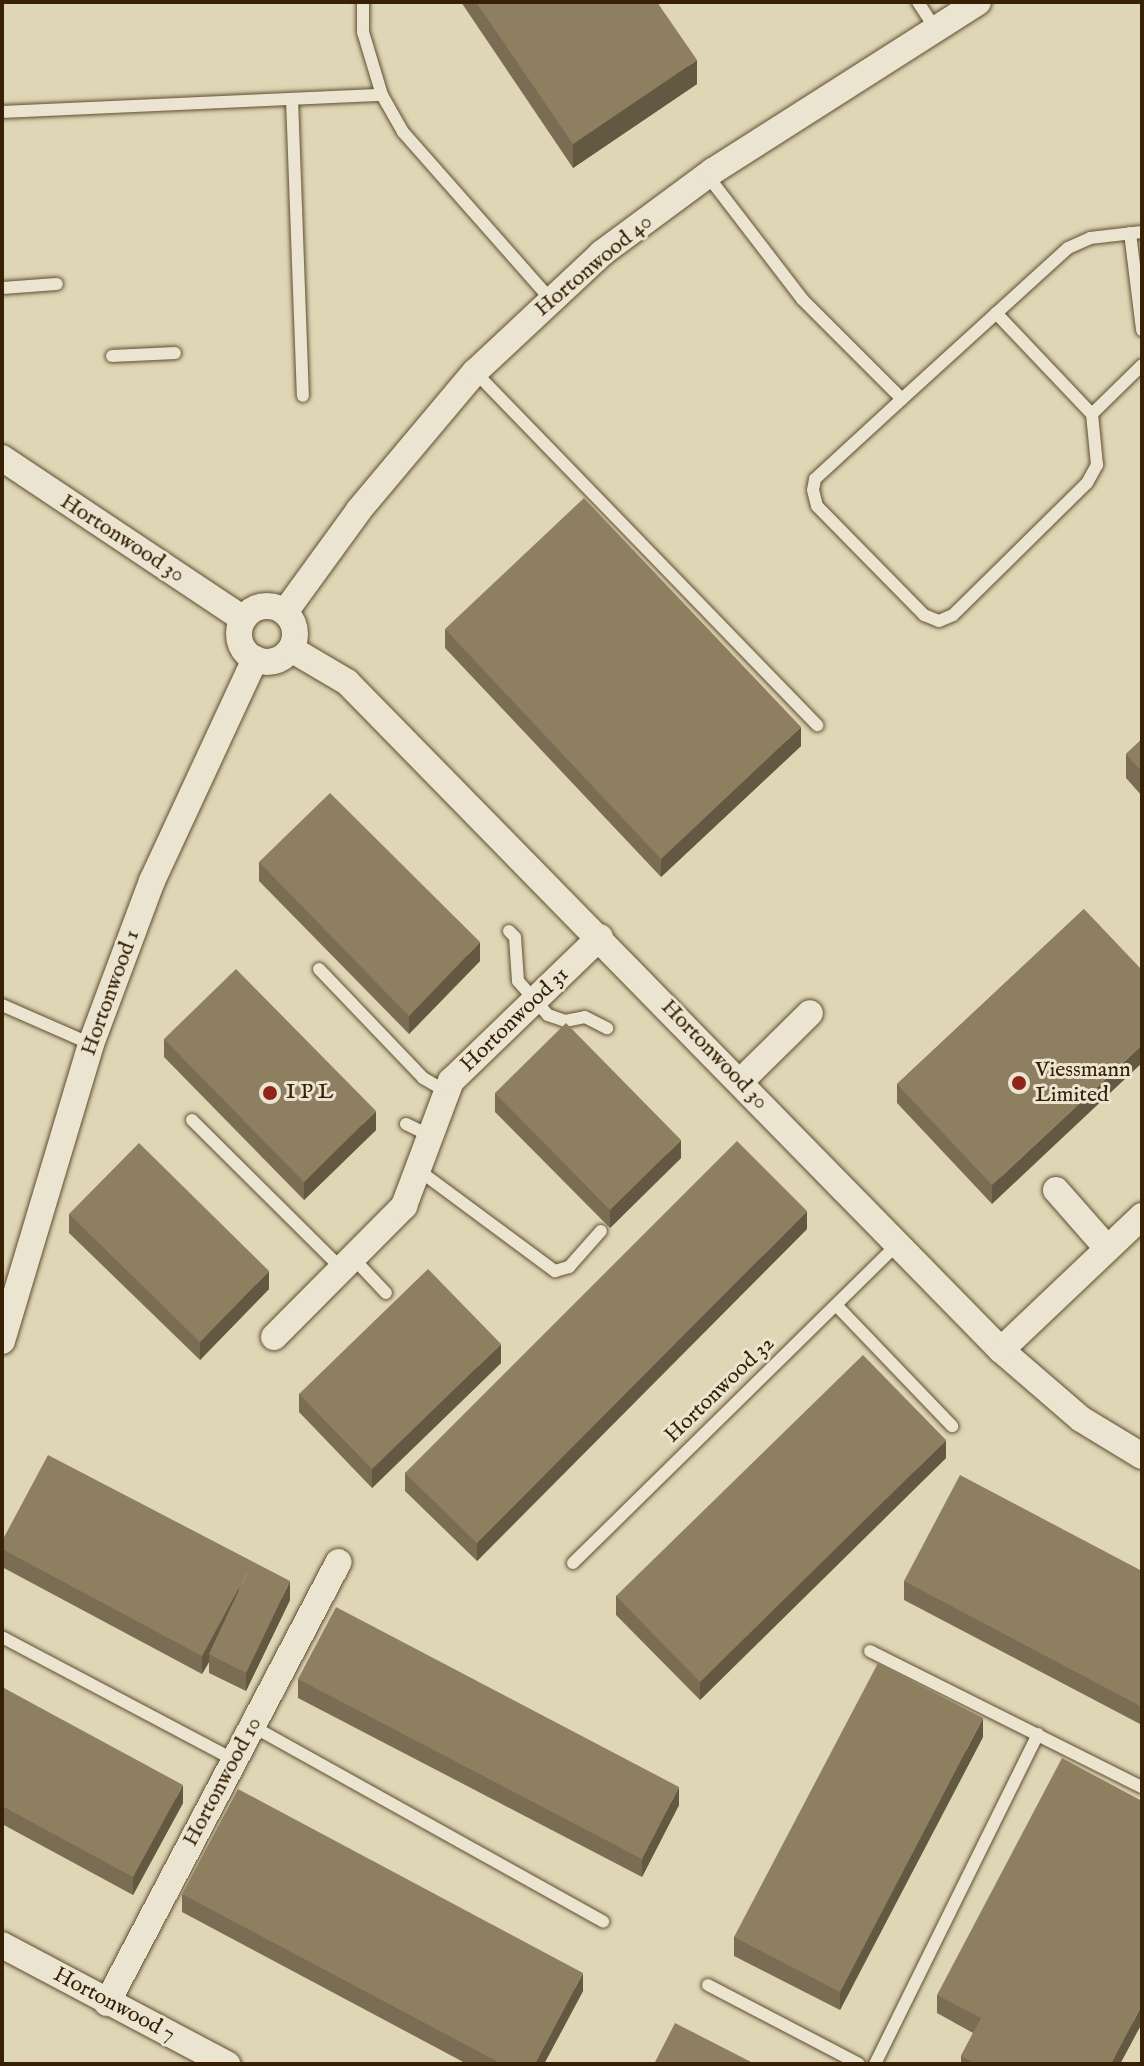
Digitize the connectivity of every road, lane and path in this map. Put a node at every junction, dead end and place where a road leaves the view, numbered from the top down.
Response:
1 (363, 2) edge
2 (918, 2) edge
3 (978, 2) edge
4 (935, 28) junction
5 (382, 95) junction
6 (292, 99) junction
7 (2, 112) edge
8 (707, 175) junction
9 (1136, 232) edge
10 (57, 284) dead end
11 (2, 288) edge
12 (551, 300) junction
13 (996, 313) junction
14 (1142, 330) edge
15 (175, 353) dead end
16 (112, 356) dead end
17 (1142, 365) edge
18 (475, 372) junction
19 (303, 396) dead end
20 (902, 399) junction
21 (1092, 414) junction
22 (2, 458) edge
23 (285, 612) junction
24 (243, 619) junction
25 (291, 649) junction
26 (255, 659) junction
27 (817, 725) dead end
28 (509, 931) dead end
29 (600, 937) junction
30 (319, 969) dead end
31 (538, 1002) junction
32 (2, 1005) edge
33 (810, 1013) dead end
34 (607, 1028) dead end
35 (91, 1044) junction
36 (740, 1082) junction
37 (447, 1092) junction
38 (192, 1120) dead end
39 (417, 1169) junction
40 (1056, 1190) dead end
41 (1142, 1216) edge
42 (601, 1231) dead end
43 (896, 1246) junction
44 (1107, 1248) junction
45 (348, 1264) junction
46 (386, 1293) dead end
47 (836, 1305) junction
48 (274, 1337) dead end
49 (2, 1341) edge
50 (1001, 1350) junction
51 (952, 1426) dead end
52 (1142, 1456) edge
53 (339, 1562) dead end
54 (573, 1563) dead end
55 (2, 1637) edge
56 (870, 1651) dead end
57 (252, 1726) junction
58 (1038, 1734) junction
59 (234, 1760) junction
60 (1142, 1787) edge
61 (603, 1921) dead end
62 (2, 1945) edge
63 (708, 1985) dead end
64 (107, 2003) junction
65 (227, 2064) edge
66 (859, 2064) edge
67 (875, 2064) edge

1 - 5 lane
2 - 4 lane
3 - 4 street, Hortonwood 40
4 - 8 street, Hortonwood 40
5 - 6 lane
5 - 12 lane
6 - 7 lane
6 - 19 lane
8 - 12 street, Hortonwood 40
8 - 20 lane
9 - 13 lane
9 - 14 lane
10 - 11 lane
12 - 18 street, Hortonwood 40
13 - 20 lane
13 - 21 lane
15 - 16 lane
17 - 21 lane
18 - 23 street, Hortonwood 40
18 - 27 lane
20 - 21 lane
22 - 24 street, Hortonwood 30
23 - 24 street
23 - 25 street
24 - 26 street
25 - 26 street
25 - 29 street, Hortonwood 30
26 - 35 street, Hortonwood 1
28 - 31 lane
29 - 31 street, Hortonwood 31
29 - 36 street, Hortonwood 30
30 - 37 lane
31 - 34 lane
31 - 37 street, Hortonwood 31
32 - 35 lane
33 - 36 street
35 - 49 street, Hortonwood 1
36 - 43 street, Hortonwood 30
37 - 39 street, Hortonwood 31
38 - 45 lane
39 - 42 lane
39 - 45 street, Hortonwood 31
40 - 44 street
41 - 44 street
43 - 47 lane, Hortonwood 32
43 - 50 street, Hortonwood 30
44 - 50 street
45 - 46 lane
45 - 48 street, Hortonwood 31
47 - 51 lane
47 - 54 lane, Hortonwood 32
50 - 52 street, Hortonwood 30
53 - 57 street, Hortonwood 10
55 - 59 lane
56 - 58 lane
57 - 59 street, Hortonwood 10
57 - 61 lane
58 - 60 lane
58 - 67 lane
59 - 64 street, Hortonwood 10
62 - 64 street, Hortonwood 7
63 - 66 lane
64 - 65 street, Hortonwood 7

